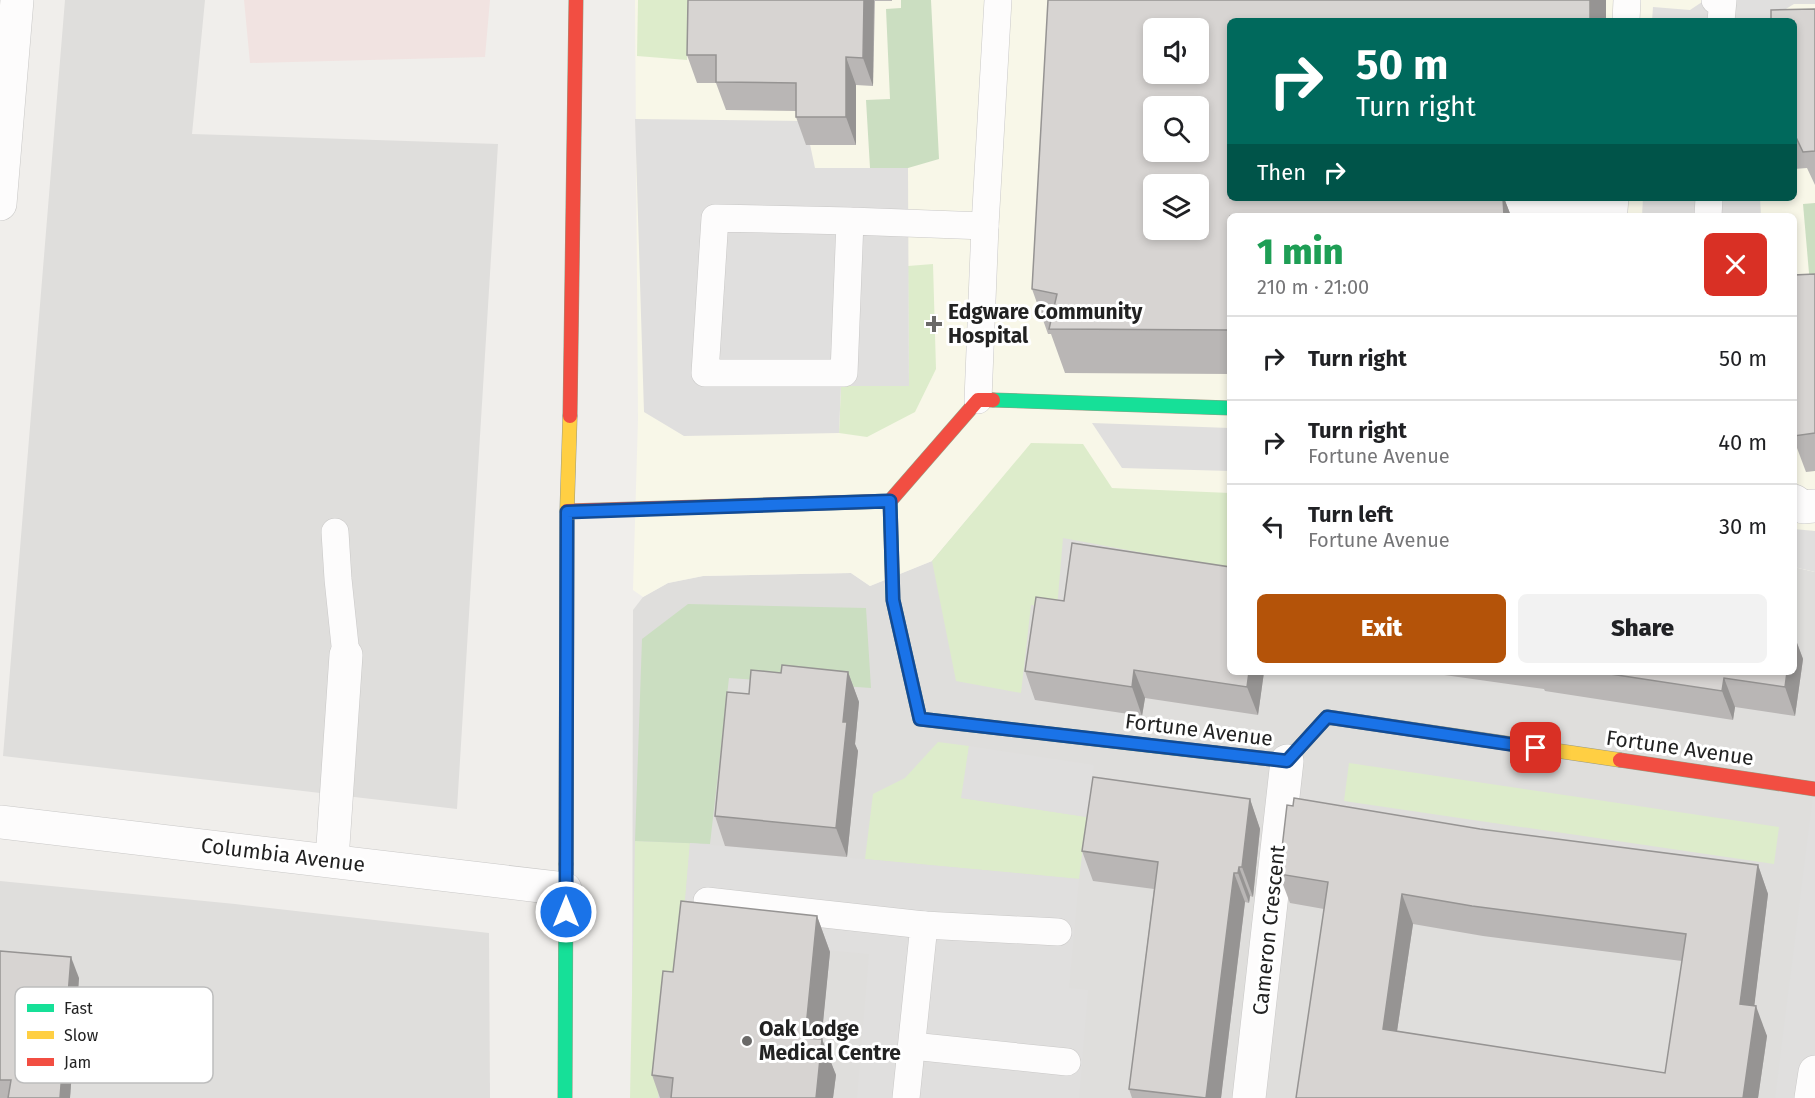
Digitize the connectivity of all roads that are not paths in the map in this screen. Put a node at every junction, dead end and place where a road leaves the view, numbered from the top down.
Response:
1 (17, 0) edge
2 (576, 0) edge
3 (998, 0) edge
4 (1627, 0) edge
5 (1715, 0) edge
6 (1723, 0) edge
7 (1626, 18) edge
8 (1721, 18) edge
9 (1615, 201) edge
10 (0, 204) edge
11 (1587, 212) edge
12 (1462, 213) edge
13 (850, 221) junction
14 (986, 226) junction
15 (978, 400) junction
16 (1227, 408) edge
17 (890, 501) junction
18 (1797, 503) edge
19 (1815, 506) edge
20 (567, 512) junction
21 (335, 532) dead end
22 (346, 655) joint
23 (1287, 761) junction
24 (1815, 789) edge
25 (0, 822) edge
26 (332, 860) junction
27 (566, 889) junction
28 (707, 901) edge
29 (924, 925) junction
30 (1058, 932) dead end
31 (912, 1046) junction
32 (1066, 1062) dead end
33 (1815, 1072) edge
34 (565, 1098) edge
35 (906, 1098) edge
36 (1249, 1098) edge
37 (1811, 1098) edge

1 - 10 street
2 - 20 street
3 - 14 lane
4 - 7 lane
5 - 6 lane
6 - 8 lane
9 - 11 lane
11 - 12 lane
13 - 13 lane
13 - 14 lane
14 - 15 lane
15 - 16 street
15 - 17 street
17 - 20 street
17 - 23 street, Fortune Avenue
18 - 19 street
20 - 27 street
21 - 22 lane
22 - 26 street
23 - 24 street, Fortune Avenue
23 - 36 street, Cameron Crescent
25 - 26 street, Columbia Avenue
26 - 27 street, Columbia Avenue
27 - 34 street
28 - 29 lane
29 - 30 lane
29 - 31 lane
31 - 32 lane
31 - 35 lane
33 - 37 street

